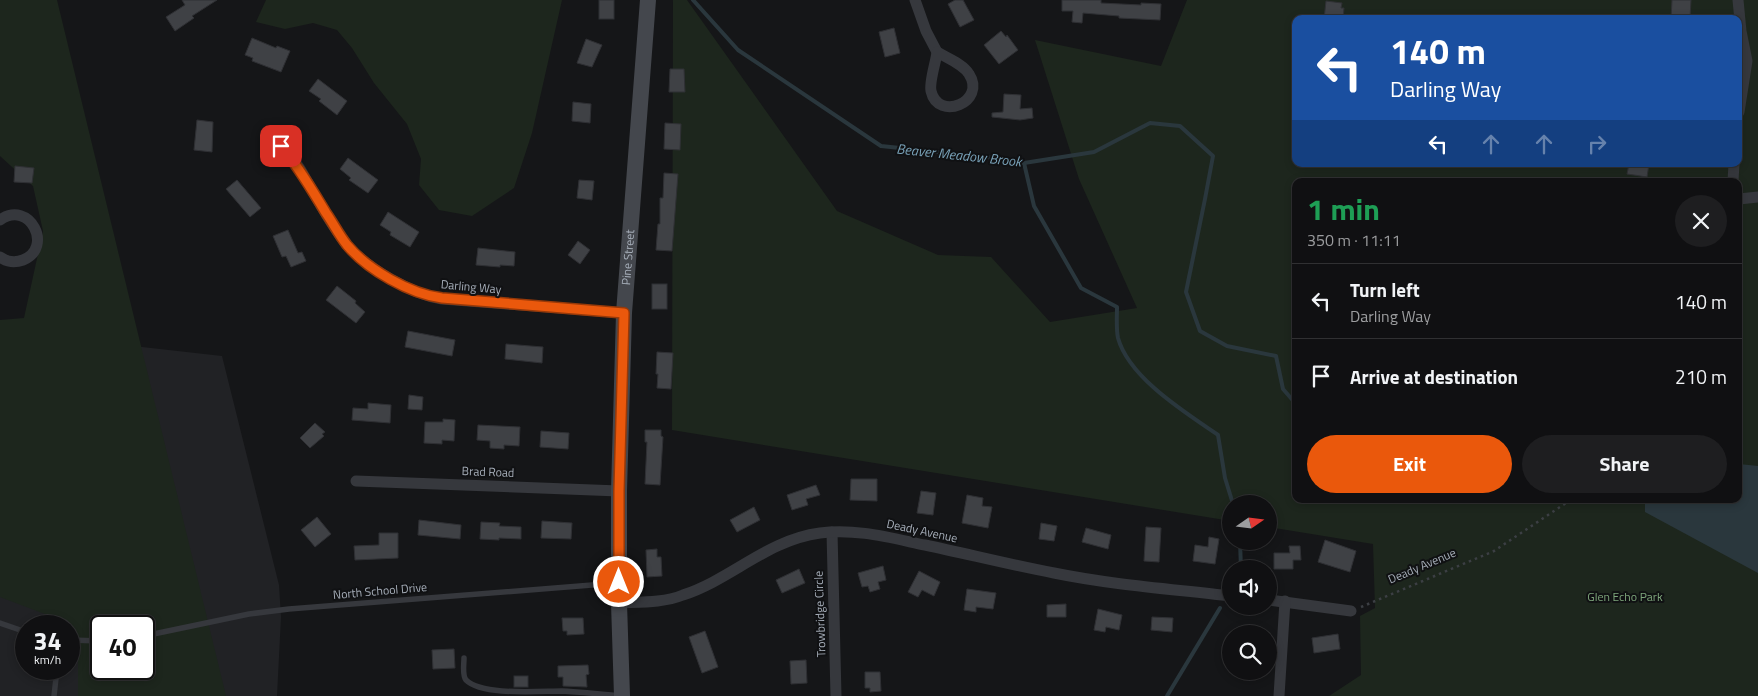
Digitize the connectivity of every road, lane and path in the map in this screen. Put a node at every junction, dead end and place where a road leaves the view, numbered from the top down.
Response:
1 (648, 0) edge
2 (914, 0) edge
3 (1738, 0) edge
4 (1739, 15) edge
5 (1742, 34) edge
6 (937, 52) junction
7 (1752, 60) edge
8 (1742, 100) edge
9 (271, 134) dead end
10 (1758, 197) edge
11 (1742, 199) edge
12 (0, 220) edge
13 (0, 257) edge
14 (624, 313) junction
15 (356, 480) dead end
16 (619, 491) junction
17 (1566, 503) edge
18 (832, 532) junction
19 (619, 582) junction
20 (1222, 595) edge
21 (1277, 600) edge
22 (1285, 601) junction
23 (619, 603) junction
24 (1351, 611) joint
25 (0, 623) edge
26 (15, 628) edge
27 (155, 634) edge
28 (464, 658) dead end
29 (56, 680) edge
30 (54, 696) edge
31 (622, 696) edge
32 (836, 696) edge
33 (1279, 696) edge

1 - 14 street, Pine Street
2 - 6 street
3 - 4 street
5 - 7 street
6 - 6 street
7 - 8 street
9 - 14 street, Darling Way
10 - 11 street
12 - 13 street
14 - 16 street, Pine Street
15 - 16 street, Brad Road
16 - 19 street, Pine Street
17 - 24 path, Deady Avenue
18 - 20 street, Deady Avenue
18 - 23 street, Deady Avenue
18 - 32 street, Trowbridge Circle
19 - 23 street, Pine Street
19 - 27 lane, North School Drive
21 - 22 street
22 - 24 street
22 - 33 street
23 - 31 street, Pine Street
25 - 26 lane
28 - 31 lane
29 - 30 lane

